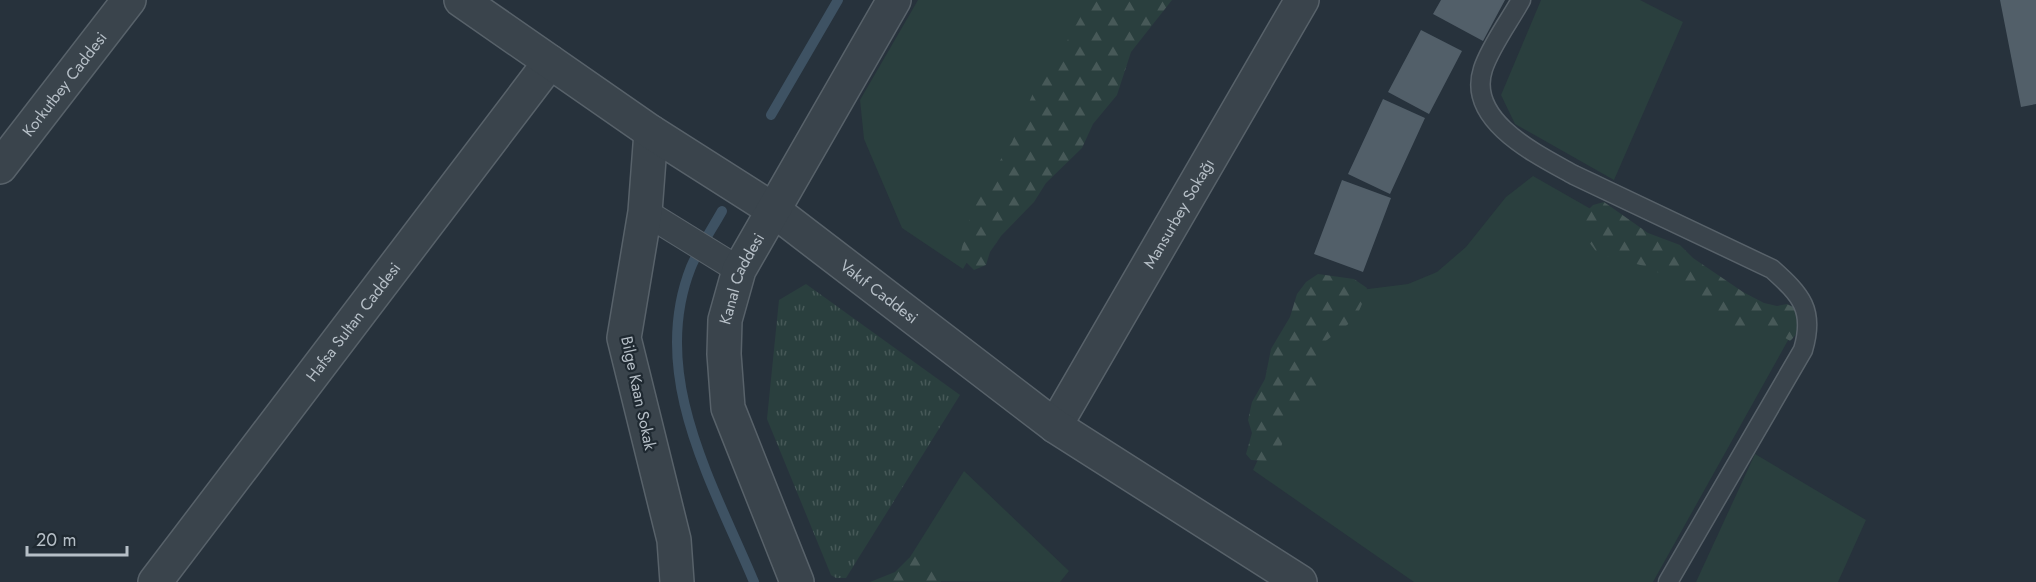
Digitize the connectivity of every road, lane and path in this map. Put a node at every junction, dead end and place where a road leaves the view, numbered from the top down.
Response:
1 (129, 0) edge
2 (461, 0) edge
3 (894, 0) edge
4 (1302, 0) edge
5 (1521, 0) edge
6 (550, 62) junction
7 (651, 132) junction
8 (0, 167) edge
9 (772, 210) junction
10 (645, 212) junction
11 (739, 270) junction
12 (1055, 426) junction
13 (155, 582) edge
14 (677, 582) edge
15 (797, 582) edge
16 (1299, 582) edge
17 (1668, 582) edge

1 - 8 street, Korkutbey Caddesi
2 - 6 street, Vakıf Caddesi
3 - 9 street, Kanal Caddesi
4 - 12 street, Mansurbey Sokağı
5 - 17 lane
6 - 7 street, Vakıf Caddesi
6 - 13 street, Hafsa Sultan Caddesi
7 - 9 street, Vakıf Caddesi
7 - 10 street, Bilge Kaan Sokak
9 - 11 street, Kanal Caddesi
9 - 12 street, Vakıf Caddesi
10 - 11 street
10 - 14 street, Bilge Kaan Sokak
11 - 15 street, Kanal Caddesi
12 - 16 street, Vakıf Caddesi

